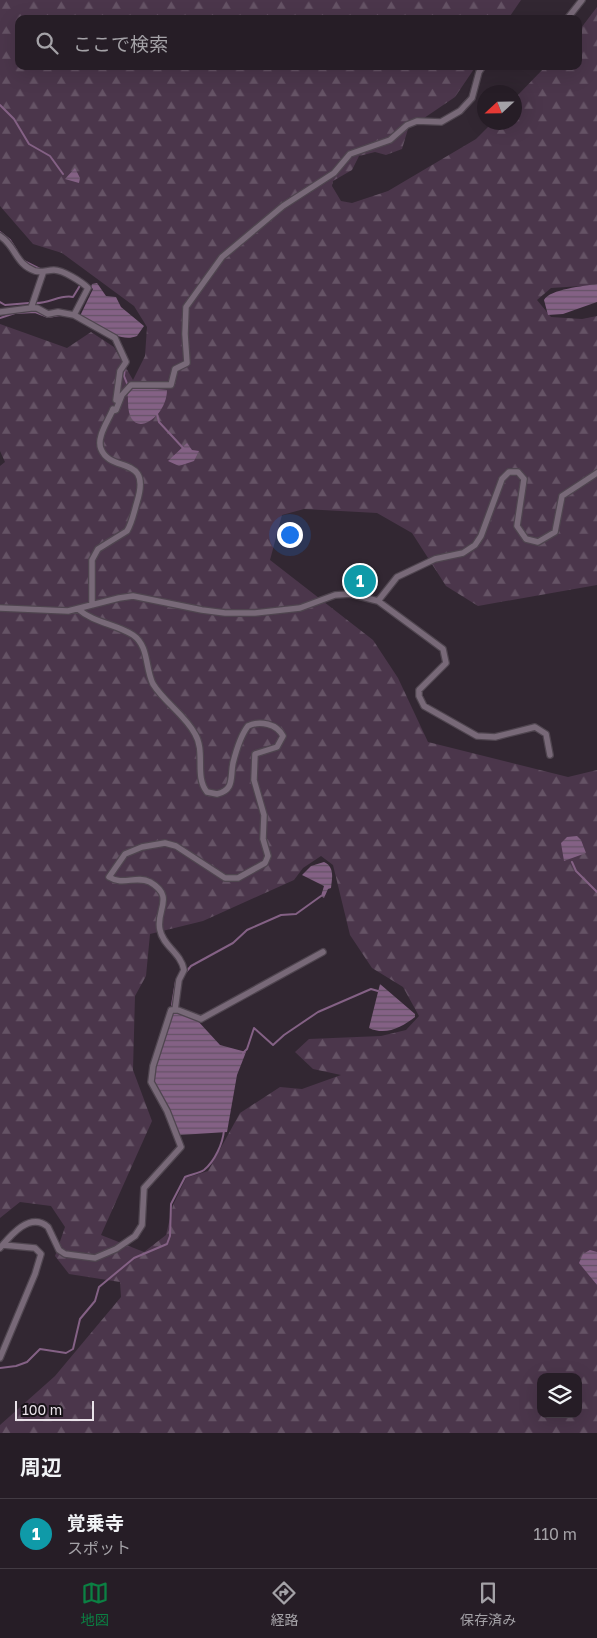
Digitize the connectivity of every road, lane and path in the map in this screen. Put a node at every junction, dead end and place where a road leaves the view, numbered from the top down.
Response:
1 (582, 0) edge
2 (570, 15) edge
3 (480, 70) edge
4 (0, 236) edge
5 (43, 272) junction
6 (31, 308) junction
7 (0, 312) edge
8 (74, 315) junction
9 (113, 411) junction
10 (597, 474) edge
11 (378, 601) junction
12 (92, 605) junction
13 (0, 608) edge
14 (78, 609) junction
15 (550, 755) dead end
16 (323, 952) dead end
17 (175, 1010) junction
18 (1, 1246) edge
19 (0, 1358) edge

1 - 2 street
3 - 9 street
4 - 5 street
5 - 6 street
5 - 8 street
6 - 7 street
6 - 8 street
8 - 9 street
9 - 12 street
10 - 11 street
11 - 12 street
11 - 15 street
12 - 14 street
13 - 14 street
14 - 17 street
16 - 17 street
17 - 18 street
18 - 19 street

